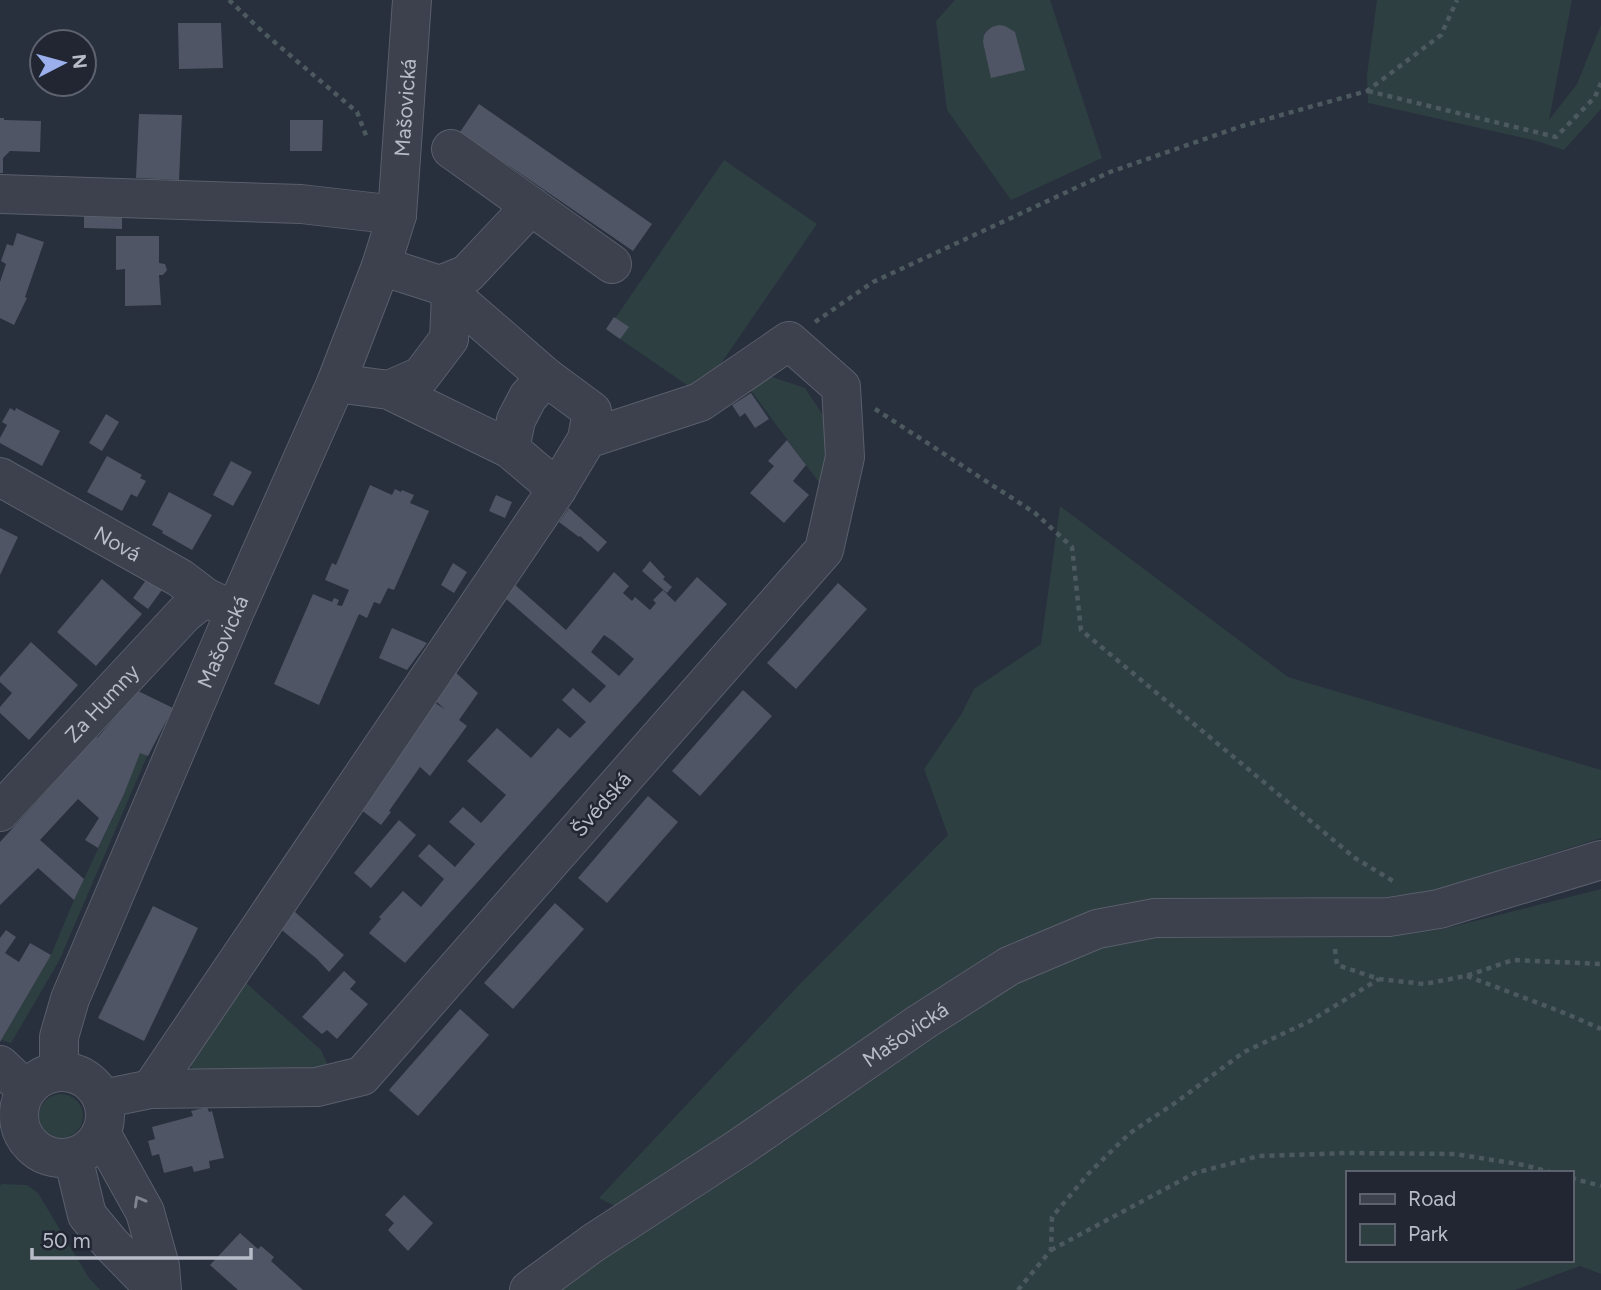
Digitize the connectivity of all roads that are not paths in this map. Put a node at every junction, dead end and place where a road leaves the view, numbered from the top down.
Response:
1 (412, 0) edge
2 (451, 149) dead end
3 (0, 194) edge
4 (531, 206) junction
5 (397, 215) junction
6 (612, 264) dead end
7 (381, 266) junction
8 (446, 290) junction
9 (546, 377) junction
10 (336, 383) junction
11 (389, 390) junction
12 (587, 439) junction
13 (510, 449) junction
14 (0, 477) edge
15 (557, 489) junction
16 (220, 604) junction
17 (0, 813) edge
18 (1601, 860) edge
19 (59, 1071) junction
20 (13, 1077) edge
21 (151, 1089) junction
22 (102, 1116) junction
23 (13, 1148) edge
24 (73, 1157) junction
25 (156, 1290) edge
26 (162, 1290) edge
27 (529, 1290) edge

1 - 5 street, Mašovická
2 - 4 street
3 - 5 street
4 - 6 street
4 - 8 street
5 - 7 street, Mašovická
7 - 8 street
7 - 10 street, Mašovická
8 - 9 street
8 - 11 street
9 - 12 street
9 - 13 street
10 - 11 street
10 - 16 street, Mašovická
11 - 13 street
12 - 15 street
12 - 21 street, Švédská
13 - 15 street
14 - 16 street, Nová
15 - 21 street
16 - 17 street, Za Humny
16 - 19 street, Mašovická
18 - 27 street, Mašovická
19 - 20 street
19 - 22 street
20 - 23 street
21 - 22 street, Švédská
22 - 24 street
26 -> 22 street
23 - 24 street
24 - 25 street

